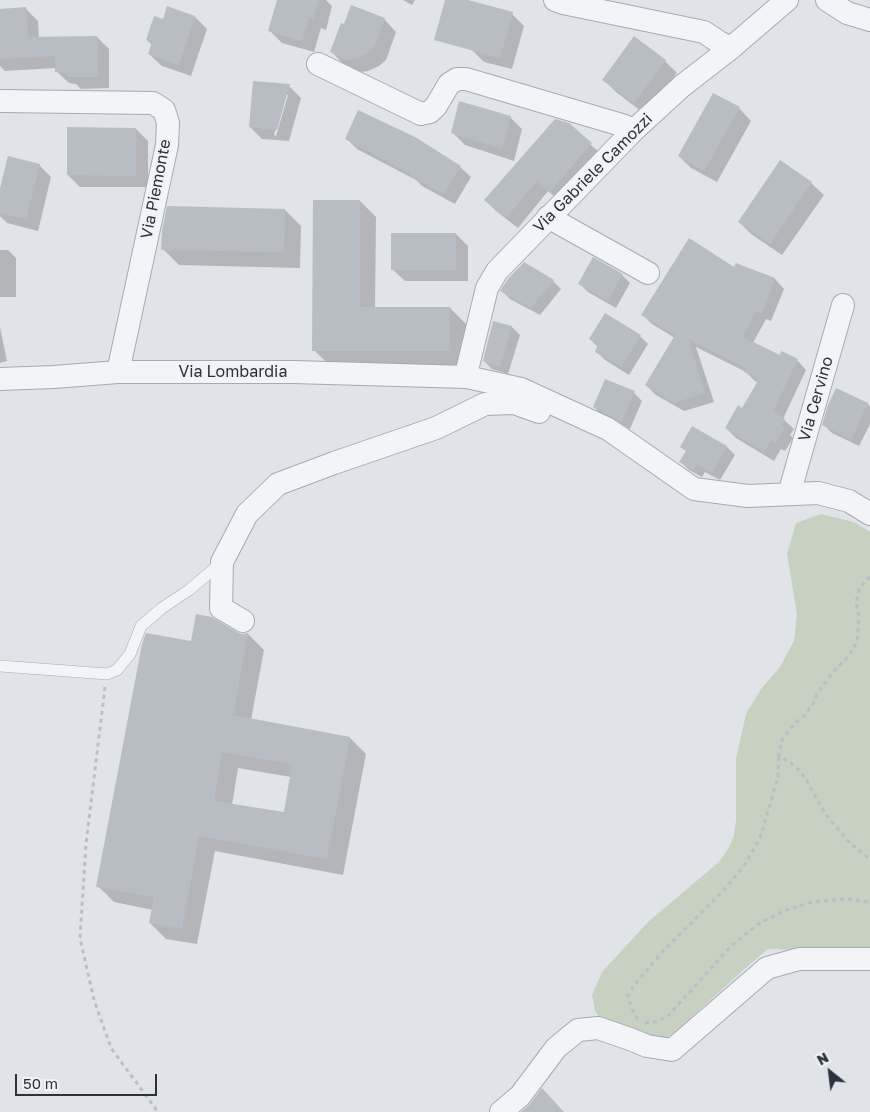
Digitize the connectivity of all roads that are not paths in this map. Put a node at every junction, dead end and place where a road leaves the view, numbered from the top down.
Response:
1 (555, 0) edge
2 (827, 0) edge
3 (782, 4) edge
4 (870, 20) edge
5 (731, 48) junction
6 (318, 64) dead end
7 (0, 101) edge
8 (633, 131) junction
9 (548, 218) junction
10 (648, 272) dead end
11 (843, 305) dead end
12 (118, 372) junction
13 (467, 377) junction
14 (0, 379) edge
15 (608, 429) junction
16 (789, 494) junction
17 (870, 514) edge
18 (222, 562) junction
19 (243, 621) dead end
20 (0, 666) edge
21 (870, 958) edge
22 (501, 1112) edge

1 - 5 street
2 - 4 street
3 - 5 street, Via Gabriele Camozzi
5 - 8 street, Via Gabriele Camozzi
6 - 8 street
7 - 12 street, Via Piemonte
8 - 9 street, Via Gabriele Camozzi
9 - 10 street
9 - 13 street, Via Gabriele Camozzi
11 - 16 street, Via Cervino
12 - 13 street, Via Lombardia
12 - 14 street, Via Lombardia
13 - 15 street, Via Lombardia
15 - 16 street, Via Lombardia
15 - 18 street
16 - 17 street, Via Lombardia
18 - 19 street
18 - 20 lane
21 - 22 street

